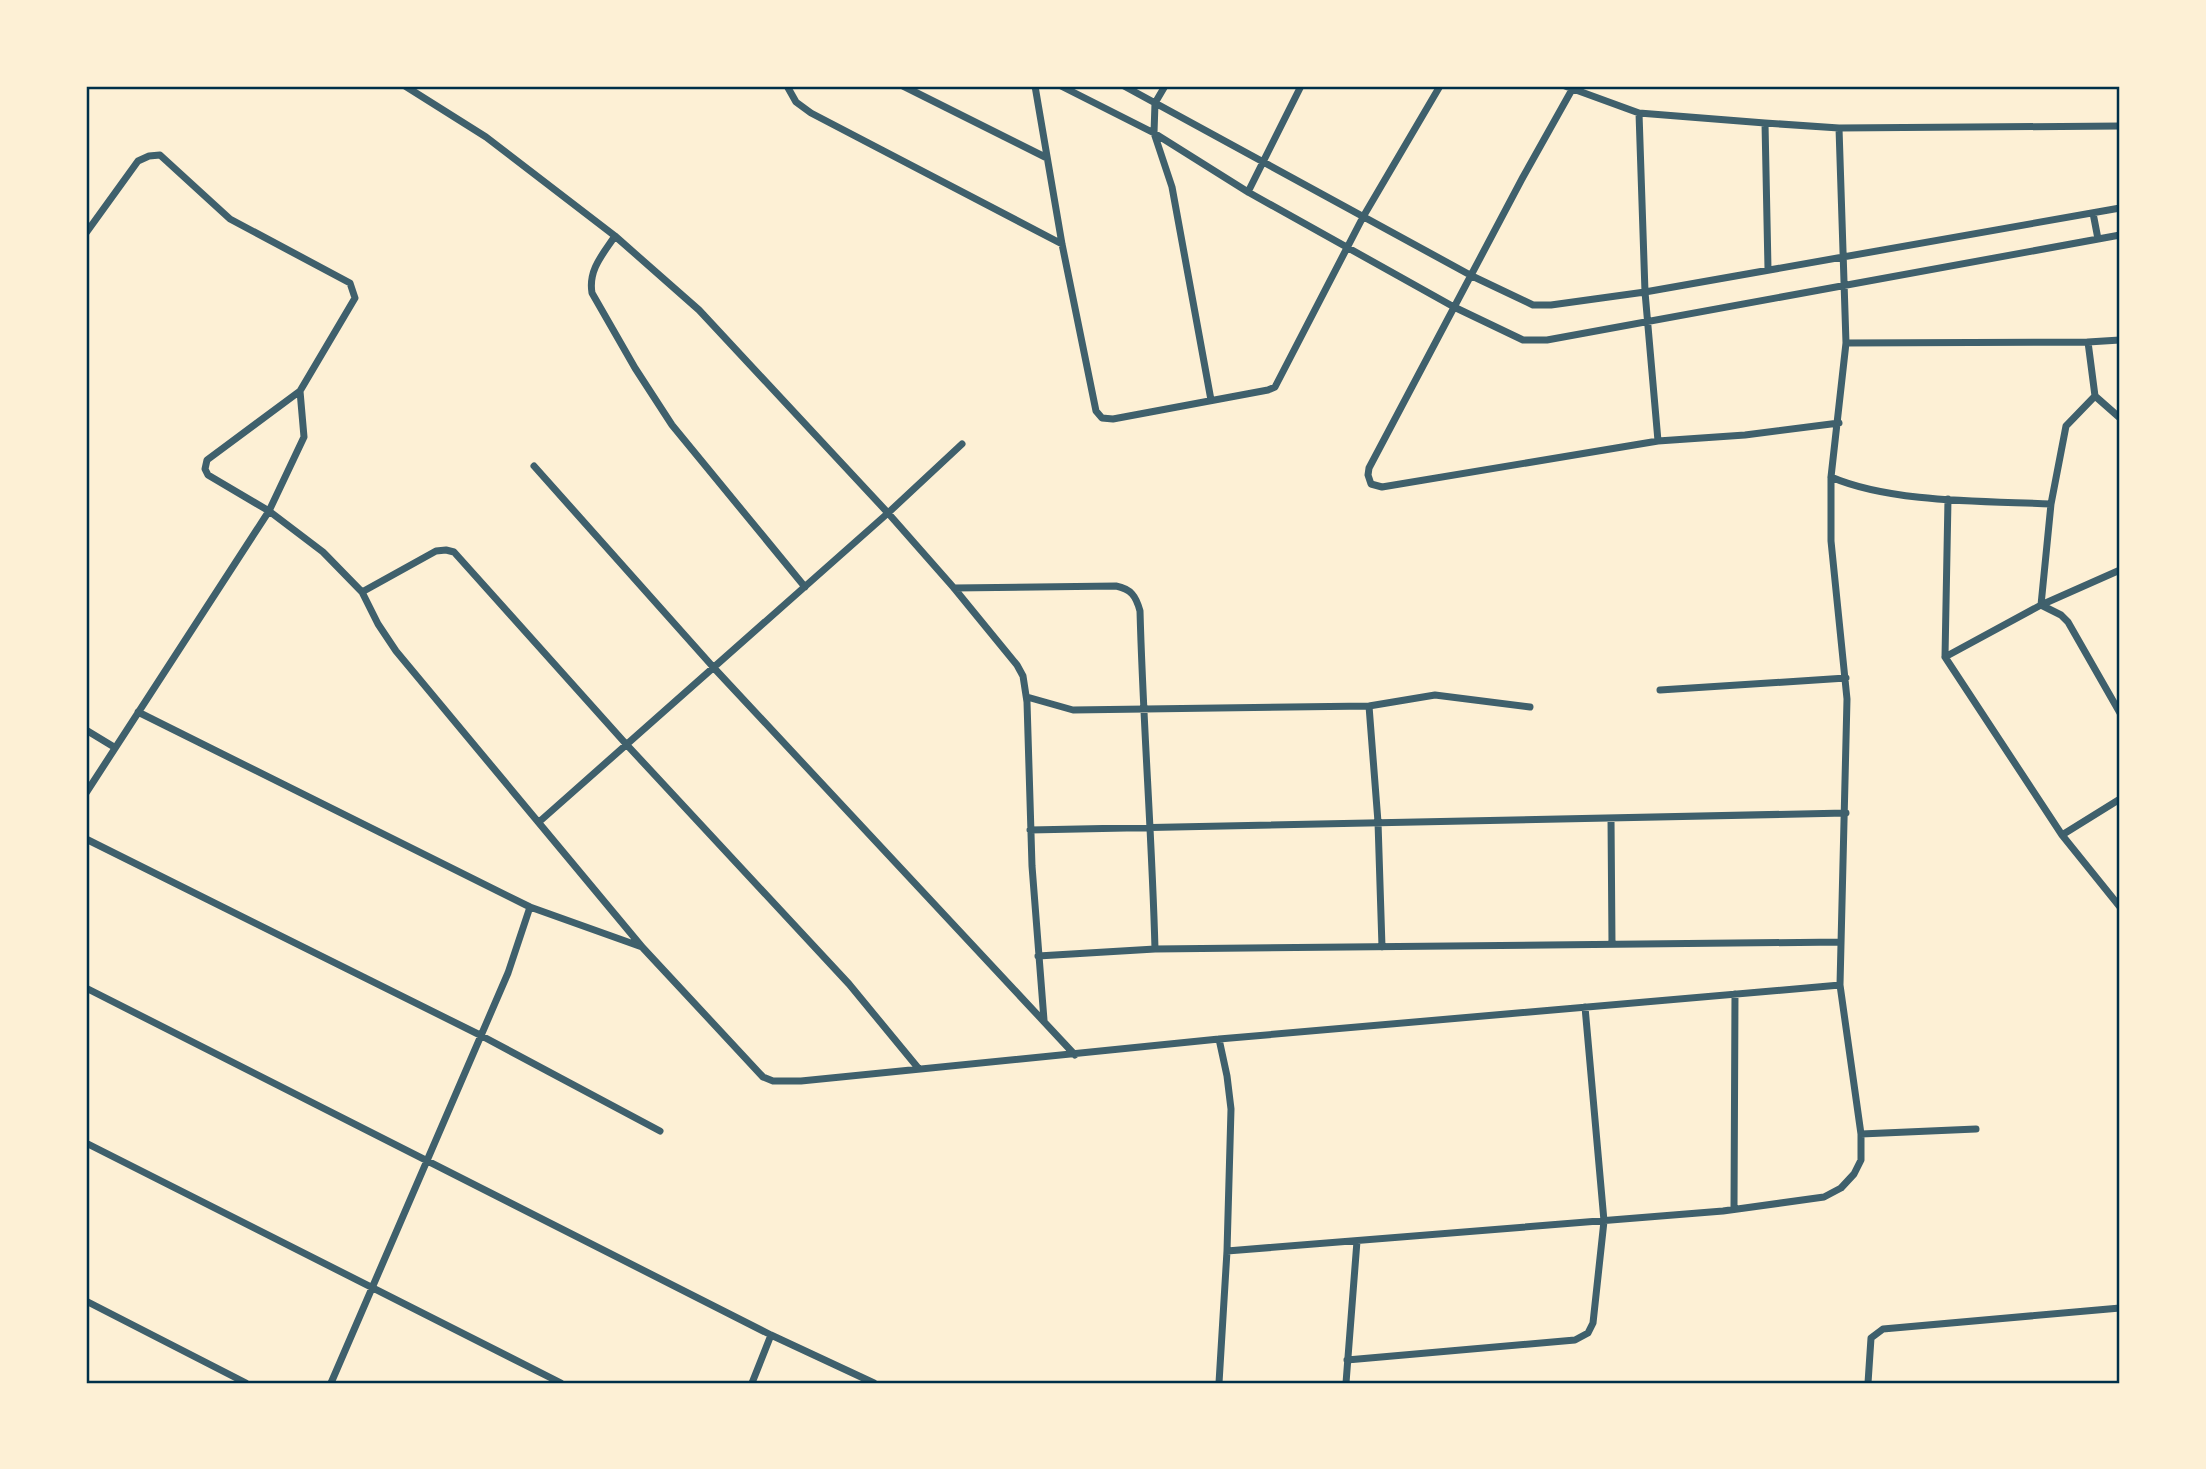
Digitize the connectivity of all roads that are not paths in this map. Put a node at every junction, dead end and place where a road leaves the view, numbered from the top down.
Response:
1 (405, 86) edge
2 (787, 86) edge
3 (903, 86) edge
4 (1035, 86) edge
5 (1061, 86) edge
6 (1124, 86) edge
7 (1165, 86) edge
8 (1301, 86) edge
9 (1440, 86) edge
10 (1571, 87) edge
11 (1155, 103) junction
12 (1639, 113) junction
13 (1765, 123) junction
14 (2120, 126) edge
15 (1839, 128) junction
16 (1154, 132) junction
17 (1047, 158) junction
18 (1263, 161) junction
19 (1248, 192) junction
20 (2120, 208) edge
21 (2094, 213) junction
22 (1363, 218) junction
23 (86, 233) edge
24 (2120, 235) edge
25 (615, 236) junction
26 (2098, 239) junction
27 (1062, 244) junction
28 (1347, 247) junction
29 (1843, 256) junction
30 (1768, 269) junction
31 (1472, 276) junction
32 (1844, 286) junction
33 (1645, 292) junction
34 (1454, 307) junction
35 (1648, 322) junction
36 (2120, 340) edge
37 (2088, 342) junction
38 (1846, 343) junction
39 (300, 391) junction
40 (2095, 396) junction
41 (1212, 400) junction
42 (2120, 418) edge
43 (1839, 424) junction
44 (1658, 440) junction
45 (962, 444) dead end
46 (534, 466) dead end
47 (1831, 477) junction
48 (1948, 499) junction
49 (2051, 504) junction
50 (269, 510) junction
51 (888, 513) junction
52 (2120, 570) edge
53 (805, 587) junction
54 (954, 588) junction
55 (362, 592) junction
56 (2040, 604) junction
57 (1945, 657) junction
58 (714, 668) junction
59 (1846, 678) junction
60 (1660, 690) dead end
61 (1027, 697) junction
62 (1370, 706) junction
63 (1530, 707) dead end
64 (1143, 710) junction
65 (138, 712) junction
66 (2120, 713) edge
67 (86, 730) edge
68 (626, 744) junction
69 (114, 747) junction
70 (86, 793) edge
71 (2120, 799) edge
72 (1846, 813) junction
73 (1611, 818) junction
74 (539, 822) junction
75 (1378, 822) junction
76 (1151, 827) junction
77 (1030, 830) junction
78 (2062, 835) junction
79 (86, 839) edge
80 (530, 907) junction
81 (2120, 907) edge
82 (1841, 942) junction
83 (1612, 944) junction
84 (1382, 947) junction
85 (643, 948) junction
86 (1155, 949) junction
87 (1038, 956) junction
88 (1840, 985) junction
89 (86, 988) edge
90 (1735, 994) junction
91 (1585, 1007) junction
92 (1044, 1020) junction
93 (480, 1034) junction
94 (1219, 1039) junction
95 (1074, 1055) junction
96 (919, 1069) junction
97 (1976, 1129) dead end
98 (660, 1131) dead end
99 (1861, 1134) junction
100 (86, 1143) edge
101 (426, 1161) junction
102 (1734, 1209) junction
103 (1604, 1221) junction
104 (1357, 1241) junction
105 (1227, 1251) junction
106 (374, 1287) junction
107 (86, 1301) edge
108 (2120, 1308) edge
109 (771, 1335) junction
110 (1348, 1360) junction
111 (246, 1383) edge
112 (331, 1383) edge
113 (561, 1383) edge
114 (752, 1383) edge
115 (874, 1383) edge
116 (1219, 1383) edge
117 (1346, 1383) edge
118 (1868, 1383) edge

1 - 25 street
2 - 27 street
3 - 17 street
4 - 17 street
5 - 16 street
6 - 11 street
7 - 11 street
8 - 18 street
9 - 22 street
10 - 12 street
10 - 31 street
11 - 16 street
11 - 18 street
12 - 13 street
12 - 33 street
13 - 15 street
13 - 30 street
14 - 15 street
15 - 29 street
16 - 19 street
16 - 41 street
17 - 27 street
18 - 19 street
18 - 22 street
19 - 28 street
20 - 21 street
21 - 26 street
21 - 29 street
22 - 28 street
22 - 31 street
23 - 39 street
24 - 26 street
25 - 51 street
25 - 53 street
26 - 32 street
27 - 41 street
28 - 34 street
28 - 41 street
29 - 30 street
29 - 32 street
30 - 33 street
31 - 33 street
31 - 34 street
32 - 35 street
32 - 38 street
33 - 35 street
34 - 35 street
34 - 44 street
35 - 44 street
36 - 37 street
37 - 38 street
37 - 40 street
38 - 43 street
39 - 50 street
39 - 50 street
40 - 42 street
40 - 49 street
43 - 44 street
43 - 47 street
45 - 51 street
46 - 58 street
47 - 48 street
47 - 59 street
48 - 49 street
48 - 57 street
49 - 56 street
50 - 55 street
50 - 65 street
51 - 53 street
51 - 54 street
52 - 56 street
53 - 58 street
54 - 61 street
54 - 64 street
55 - 68 street
55 - 74 street
56 - 57 street
56 - 66 street
57 - 78 street
58 - 68 street
58 - 92 street
59 - 60 street
59 - 72 street
61 - 64 street
61 - 77 street
62 - 63 street
62 - 64 street
62 - 75 street
64 - 76 street
65 - 69 street
65 - 80 street
67 - 69 street
68 - 74 street
68 - 96 street
69 - 70 street
71 - 78 street
72 - 73 street
72 - 82 street
73 - 75 street
73 - 83 street
74 - 85 street
75 - 76 street
75 - 84 street
76 - 77 street
76 - 86 street
77 - 87 street
78 - 81 street
79 - 93 street
80 - 85 street
80 - 93 street
82 - 83 street
82 - 88 street
83 - 84 street
84 - 86 street
85 - 96 street
86 - 87 street
87 - 92 street
88 - 90 street
88 - 99 street
89 - 101 street
90 - 91 street
90 - 102 street
91 - 94 street
91 - 103 street
92 - 95 street
93 - 98 street
93 - 101 street
94 - 95 street
94 - 105 street
95 - 96 street
97 - 99 street
99 - 102 street
100 - 106 street
101 - 106 street
101 - 109 street
102 - 103 street
103 - 104 street
103 - 110 street
104 - 105 street
104 - 110 street
105 - 116 street
106 - 112 street
106 - 113 street
107 - 111 street
108 - 118 street
109 - 114 street
109 - 115 street
110 - 117 street

